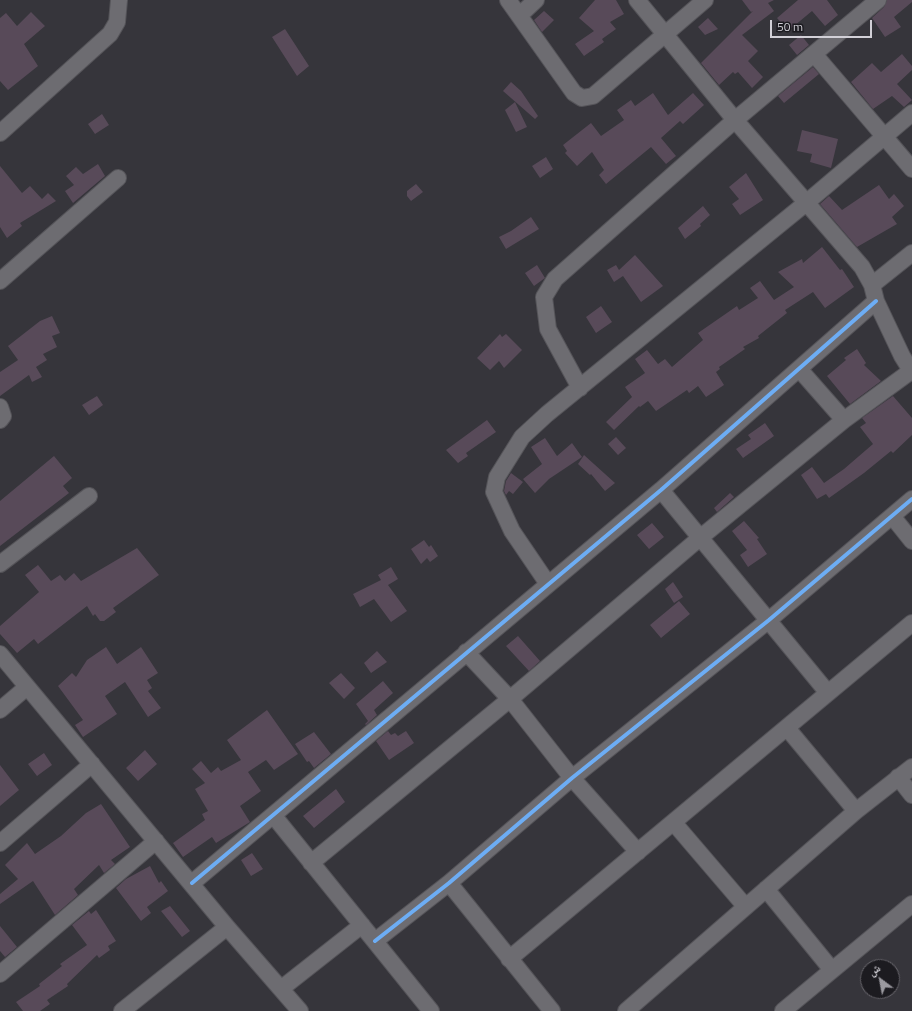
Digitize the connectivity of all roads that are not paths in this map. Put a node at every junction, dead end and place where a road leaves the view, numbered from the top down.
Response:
1 (119, 0) edge
2 (508, 0) edge
3 (536, 0) edge
4 (637, 0) edge
5 (705, 0) edge
6 (878, 0) edge
7 (520, 15) junction
8 (664, 34) junction
9 (814, 54) junction
10 (912, 113) edge
11 (735, 120) junction
12 (0, 133) edge
13 (884, 136) junction
14 (912, 169) edge
15 (118, 178) dead end
16 (806, 203) junction
17 (912, 254) edge
18 (0, 281) edge
19 (872, 285) junction
20 (876, 301) junction
21 (800, 370) junction
22 (912, 371) edge
23 (580, 388) junction
24 (0, 407) edge
25 (0, 420) edge
26 (844, 420) junction
27 (661, 490) junction
28 (89, 496) dead end
29 (912, 499) edge
30 (892, 516) junction
31 (701, 537) junction
32 (912, 541) edge
33 (0, 564) edge
34 (548, 584) junction
35 (769, 620) junction
36 (912, 623) edge
37 (466, 652) junction
38 (0, 654) edge
39 (27, 687) junction
40 (828, 693) junction
41 (510, 699) junction
42 (0, 710) edge
43 (787, 728) junction
44 (92, 764) junction
45 (912, 767) edge
46 (898, 777) junction
47 (572, 778) junction
48 (912, 795) edge
49 (856, 811) junction
50 (273, 815) junction
51 (674, 823) junction
52 (156, 841) junction
53 (0, 843) edge
54 (638, 852) junction
55 (311, 862) junction
56 (192, 883) junction
57 (449, 883) junction
58 (766, 889) junction
59 (912, 904) edge
60 (745, 906) junction
61 (362, 924) junction
62 (227, 927) junction
63 (375, 941) junction
64 (510, 959) junction
65 (832, 970) junction
66 (0, 974) edge
67 (282, 988) junction
68 (294, 1009) edge
69 (122, 1011) edge
70 (430, 1011) edge
71 (552, 1011) edge
72 (626, 1011) edge
73 (783, 1011) edge

1 - 12 street
2 - 7 street
3 - 7 street
4 - 8 street
5 - 8 street
6 - 9 street
7 - 8 street
8 - 11 street
9 - 11 street
9 - 13 street
10 - 13 street
11 - 16 street
11 - 23 street
13 - 14 street
13 - 16 street
15 - 18 street
16 - 19 street
16 - 23 street
17 - 19 street
19 - 20 street
20 - 21 street
20 - 22 street
21 - 26 street
21 - 27 street
22 - 26 street
23 - 34 street
24 - 25 street
26 - 31 street
27 - 31 street
27 - 34 street
28 - 33 street
29 - 30 street
30 - 32 street
30 - 35 street
31 - 35 street
31 - 41 street
34 - 37 street
35 - 40 street
35 - 47 street
36 - 40 street
37 - 41 street
37 - 50 street
38 - 39 street
39 - 42 street
39 - 44 street
40 - 43 street
41 - 47 street
41 - 55 street
43 - 49 street
43 - 51 street
44 - 52 street
44 - 53 street
45 - 46 street
46 - 48 street
46 - 49 street
47 - 54 street
47 - 57 street
49 - 58 street
50 - 55 street
50 - 56 street
51 - 54 street
51 - 60 street
52 - 56 street
52 - 66 street
54 - 64 street
55 - 61 street
56 - 62 street
57 - 63 street
57 - 64 street
58 - 60 street
58 - 65 street
59 - 65 street
60 - 72 street
61 - 63 street
61 - 67 street
62 - 67 street
62 - 69 street
63 - 70 street
64 - 71 street
65 - 73 street
67 - 68 street

